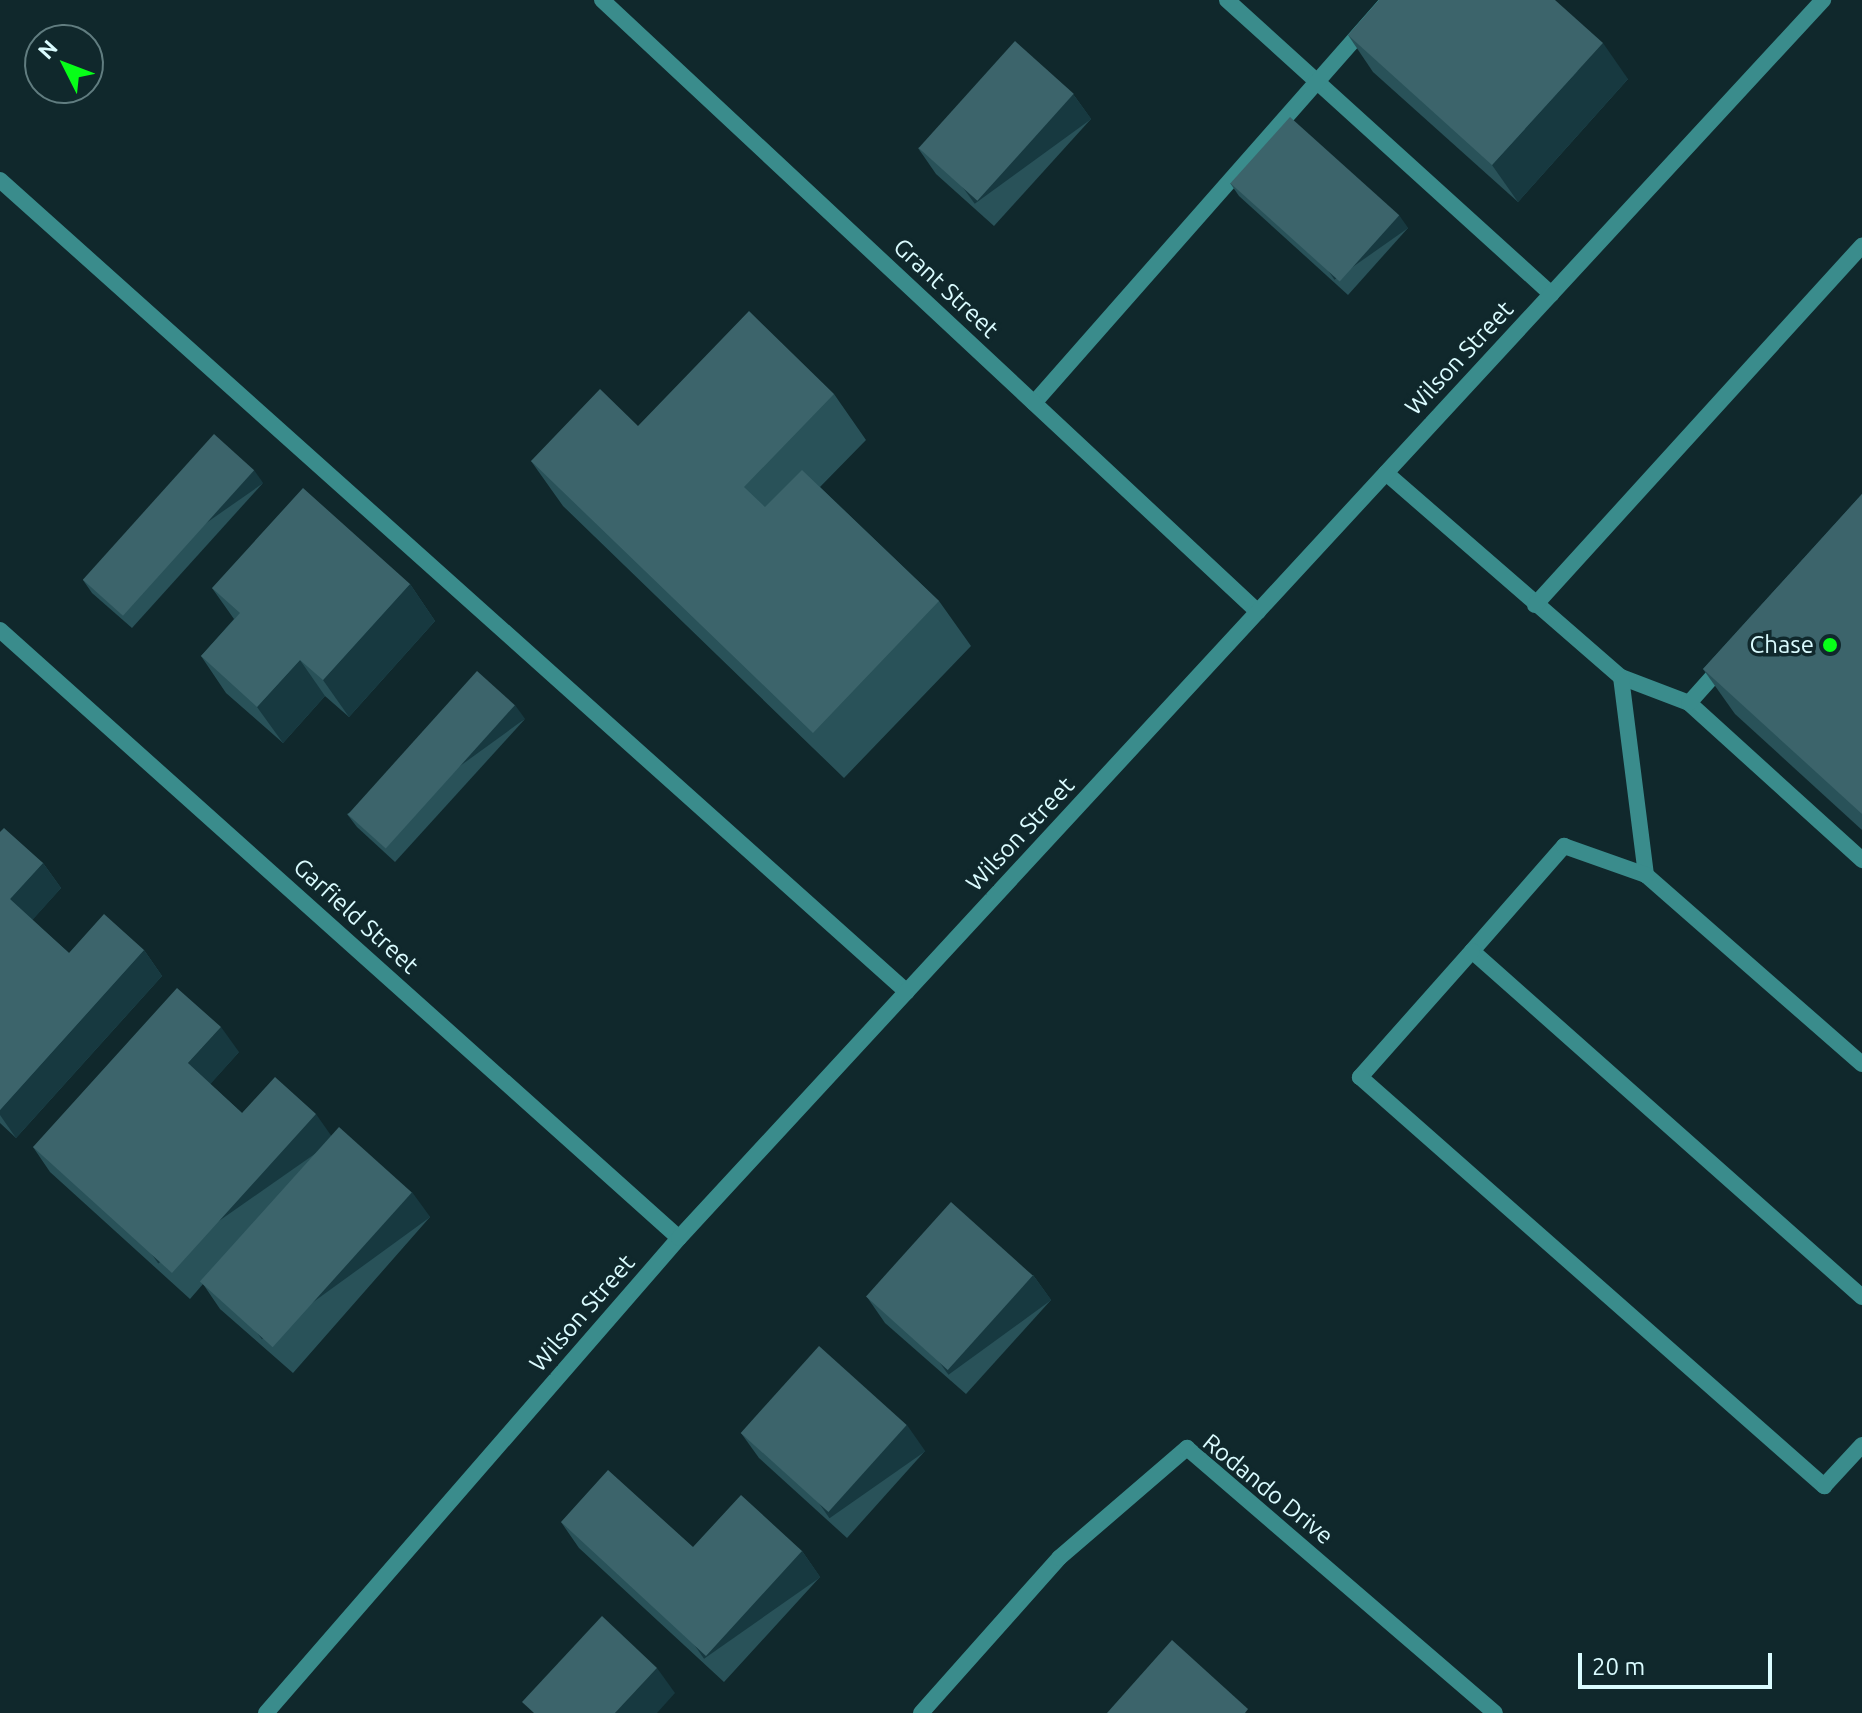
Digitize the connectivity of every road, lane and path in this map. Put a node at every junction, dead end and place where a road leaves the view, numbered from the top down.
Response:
1 (602, 0) edge
2 (1227, 0) edge
3 (1389, 0) edge
4 (1823, 0) edge
5 (1320, 81) junction
6 (0, 180) edge
7 (1862, 246) edge
8 (1551, 294) junction
9 (1034, 403) junction
10 (1386, 473) junction
11 (1535, 605) junction
12 (1258, 612) junction
13 (0, 630) edge
14 (1740, 646) edge
15 (1621, 677) junction
16 (1689, 703) junction
17 (1862, 860) edge
18 (1646, 875) junction
19 (1472, 951) junction
20 (907, 992) junction
21 (1862, 1064) edge
22 (679, 1238) junction
23 (1862, 1297) edge
24 (1862, 1445) edge
25 (266, 1713) edge
26 (921, 1713) edge
27 (1495, 1713) edge

1 - 9 street, Grant Street
2 - 5 street
3 - 5 street
4 - 8 street, Wilson Street
5 - 8 street
5 - 9 street
6 - 20 street
7 - 11 street
8 - 10 street, Wilson Street
9 - 12 street, Grant Street
10 - 11 street
10 - 12 street, Wilson Street
11 - 15 street
12 - 20 street, Wilson Street
13 - 22 street, Garfield Street
14 - 16 street
15 - 16 street
15 - 18 street
16 - 17 street
18 - 19 street
18 - 21 street
19 - 23 street
19 - 24 street
20 - 22 street, Wilson Street
22 - 25 street, Wilson Street
26 - 27 street, Rodando Drive

